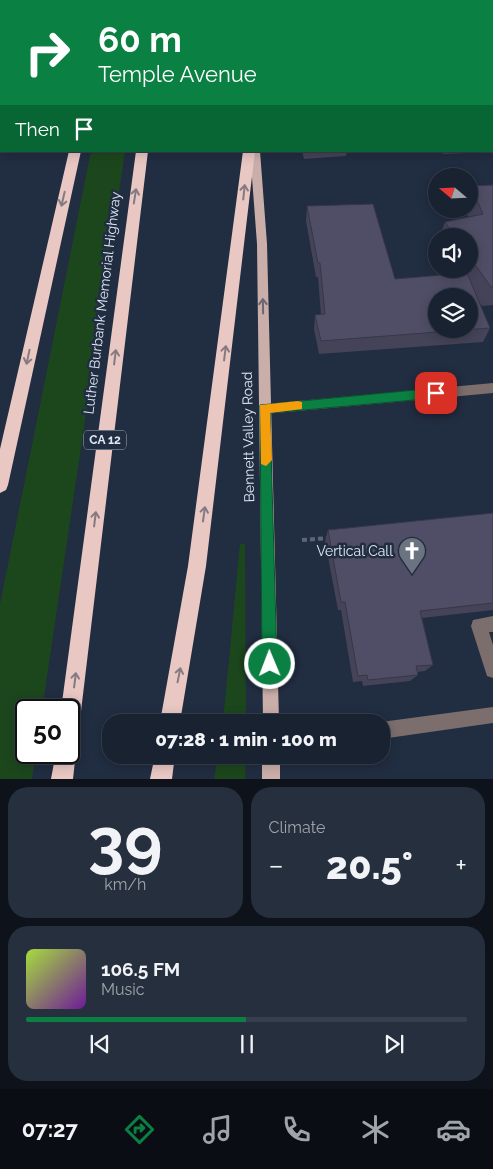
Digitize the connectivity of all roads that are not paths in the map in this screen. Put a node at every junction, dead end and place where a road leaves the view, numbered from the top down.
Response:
1 (75, 152) edge
2 (142, 152) edge
3 (249, 152) edge
4 (255, 152) edge
5 (493, 388) edge
6 (264, 409) junction
7 (0, 485) edge
8 (493, 624) edge
9 (493, 670) edge
10 (73, 699) edge
11 (171, 714) edge
12 (271, 714) edge
13 (493, 714) edge
14 (390, 730) edge
15 (64, 764) edge
16 (162, 764) edge
17 (271, 764) edge
18 (62, 779) edge
19 (160, 779) edge
20 (271, 779) edge

1 -> 7 highway
10 -> 2 highway, Luther Burbank Memorial Highway / CA 12
11 -> 3 highway
6 -> 4 main road, Bennett Valley Road
5 - 6 street
6 - 12 main road, Bennett Valley Road
8 - 9 street
13 - 14 street
15 - 18 highway
16 - 19 highway
17 - 20 main road

